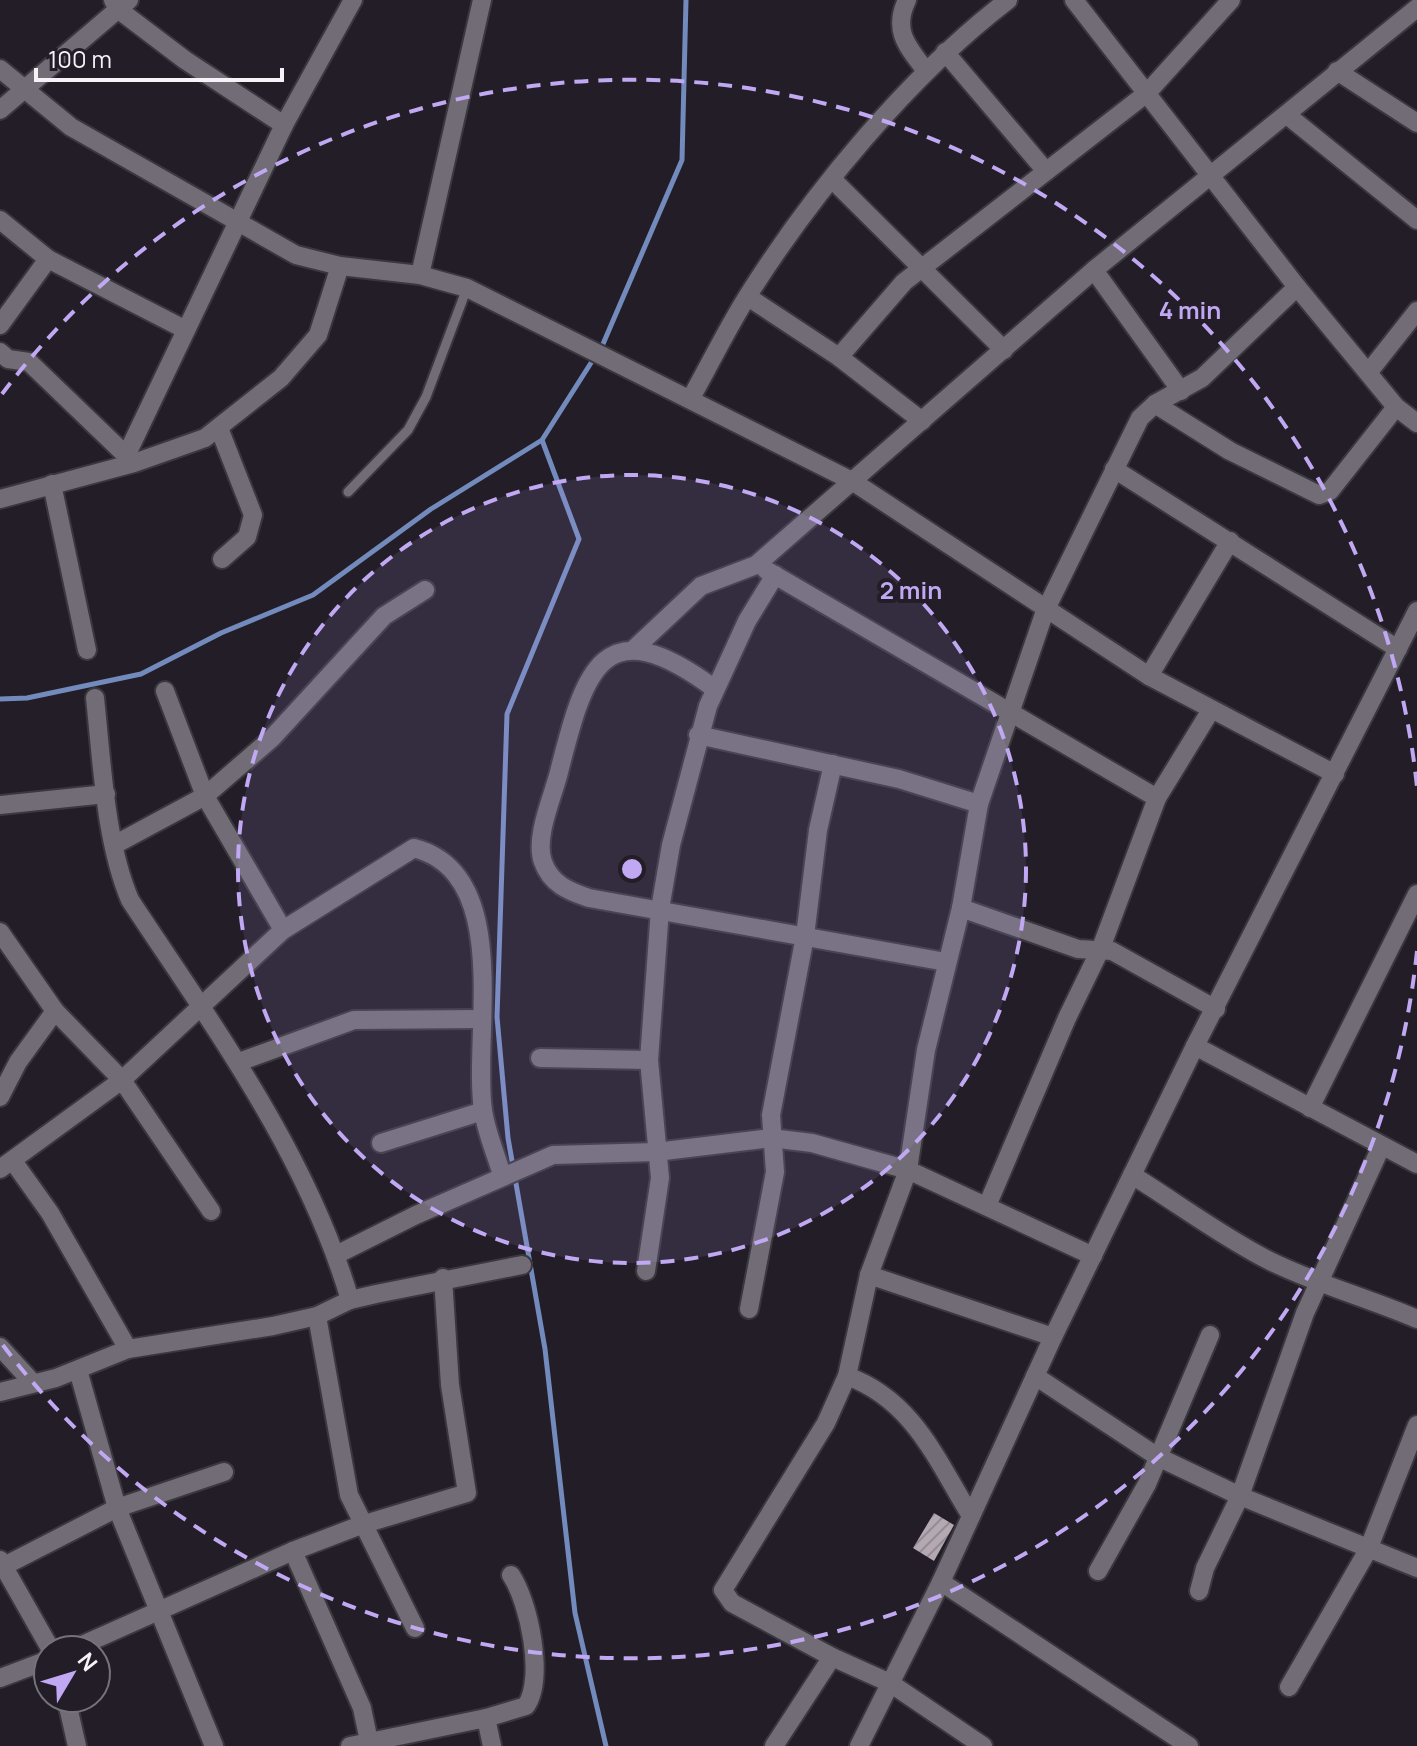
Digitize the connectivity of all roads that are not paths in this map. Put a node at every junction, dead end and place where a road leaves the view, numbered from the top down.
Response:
1 (353, 0) edge
2 (482, 0) edge
3 (907, 0) edge
4 (1008, 0) edge
5 (1074, 0) edge
6 (1231, 0) edge
7 (120, 3) edge
8 (1417, 8) edge
9 (945, 52) junction
10 (0, 69) edge
11 (926, 71) junction
12 (1337, 71) junction
13 (24, 92) junction
14 (1147, 93) junction
15 (0, 110) edge
16 (1287, 115) junction
17 (1417, 123) edge
18 (284, 125) junction
19 (1045, 170) junction
20 (1212, 175) junction
21 (833, 180) junction
22 (0, 220) edge
23 (1417, 220) edge
24 (237, 222) junction
25 (48, 259) junction
26 (340, 266) junction
27 (921, 268) junction
28 (1094, 270) junction
29 (420, 275) junction
30 (1297, 287) junction
31 (467, 288) junction
32 (748, 297) junction
33 (1417, 311) edge
34 (0, 325) edge
35 (186, 330) junction
36 (1004, 350) junction
37 (0, 352) edge
38 (839, 357) junction
39 (1368, 373) junction
40 (1181, 391) junction
41 (691, 398) junction
42 (1155, 404) junction
43 (1396, 407) junction
44 (922, 421) junction
45 (1417, 423) edge
46 (219, 428) junction
47 (130, 459) junction
48 (1114, 469) junction
49 (852, 481) junction
50 (52, 484) junction
51 (4, 492) edge
52 (348, 492) dead end
53 (1230, 541) junction
54 (222, 559) dead end
55 (756, 565) junction
56 (775, 575) junction
57 (425, 590) dead end
58 (1045, 611) junction
59 (1417, 611) edge
60 (634, 649) junction
61 (1398, 649) junction
62 (87, 650) dead end
63 (1149, 676) junction
64 (715, 689) junction
65 (165, 691) dead end
66 (95, 698) dead end
67 (1211, 710) junction
68 (1009, 711) junction
69 (698, 735) junction
70 (833, 764) junction
71 (1335, 774) junction
72 (106, 794) junction
73 (205, 796) junction
74 (1157, 798) junction
75 (979, 804) junction
76 (0, 805) edge
77 (116, 844) junction
78 (1417, 894) edge
79 (961, 908) junction
80 (660, 909) junction
81 (283, 930) junction
82 (0, 932) edge
83 (805, 936) junction
84 (1101, 948) junction
85 (946, 962) junction
86 (201, 1003) junction
87 (1216, 1009) junction
88 (55, 1011) junction
89 (480, 1019) junction
90 (1195, 1046) junction
91 (540, 1058) dead end
92 (649, 1060) junction
93 (239, 1062) junction
94 (122, 1080) junction
95 (0, 1097) edge
96 (1310, 1108) junction
97 (483, 1111) junction
98 (771, 1138) junction
99 (381, 1143) dead end
100 (1381, 1147) junction
101 (656, 1152) junction
102 (1417, 1164) edge
103 (7, 1165) edge
104 (908, 1170) junction
105 (504, 1174) junction
106 (1132, 1175) junction
107 (987, 1206) junction
108 (211, 1211) dead end
109 (336, 1255) junction
110 (1093, 1256) junction
111 (522, 1265) dead end
112 (646, 1271) dead end
113 (869, 1275) junction
114 (443, 1278) junction
115 (1318, 1283) junction
116 (350, 1300) junction
117 (749, 1309) dead end
118 (317, 1316) junction
119 (1417, 1319) edge
120 (1210, 1335) dead end
121 (1053, 1337) junction
122 (0, 1347) edge
123 (128, 1349) junction
124 (78, 1370) junction
125 (847, 1376) junction
126 (1035, 1376) junction
127 (33, 1383) junction
128 (0, 1392) edge
129 (1417, 1425) edge
130 (1158, 1457) junction
131 (224, 1472) dead end
132 (1240, 1496) junction
133 (117, 1508) junction
134 (971, 1516) junction
135 (361, 1525) junction
136 (1368, 1550) junction
137 (293, 1551) junction
138 (2, 1563) edge
139 (1417, 1568) edge
140 (1098, 1571) dead end
141 (511, 1575) dead end
142 (941, 1582) junction
143 (1199, 1591) dead end
144 (158, 1613) junction
145 (415, 1628) dead end
146 (42, 1634) edge
147 (109, 1634) edge
148 (832, 1657) junction
149 (32, 1666) edge
150 (0, 1678) edge
151 (890, 1683) junction
152 (1289, 1687) dead end
153 (70, 1714) edge
154 (486, 1718) junction
155 (370, 1745) edge
156 (77, 1746) edge
157 (214, 1746) edge
158 (350, 1746) edge
159 (492, 1746) edge
160 (774, 1746) edge
161 (859, 1746) edge
162 (983, 1746) edge
163 (1189, 1746) edge

1 - 18 street
2 - 29 street
3 - 11 street
4 - 9 street
5 - 14 street
6 - 14 street
7 - 13 street
7 - 18 street
8 - 12 street
9 - 11 street
9 - 19 street
10 - 13 street
11 - 21 street
12 - 16 street
12 - 17 street
13 - 15 street
13 - 24 street
14 - 19 street
14 - 20 street
16 - 20 street
16 - 23 street
18 - 24 street
19 - 27 street
20 - 28 street
20 - 30 street
21 - 27 street
21 - 32 street
22 - 25 street
24 - 26 street
24 - 35 street
25 - 34 street
25 - 35 street
26 - 29 street
26 - 46 street
27 - 36 street
27 - 38 street
28 - 36 street
28 - 40 street
29 - 31 street
30 - 39 street
30 - 40 street
31 - 41 street
31 - 52 lane
32 - 38 street
32 - 41 street
33 - 39 street
35 - 47 street
36 - 44 street
37 - 47 street
38 - 44 street
39 - 43 street
40 - 42 street
41 - 49 street
42 - 43 street
42 - 48 street
43 - 45 street
44 - 49 street
46 - 47 street
46 - 54 street
47 - 50 street
48 - 53 street
48 - 58 street
49 - 55 street
49 - 58 street
50 - 51 street
50 - 62 street
53 - 61 street
53 - 63 street
55 - 56 street
55 - 60 street
56 - 64 street
56 - 68 street
57 - 73 street
58 - 63 street
58 - 68 street
59 - 61 street
60 - 64 street
60 - 80 street
61 - 71 street
63 - 67 street
64 - 69 street
65 - 73 street
66 - 72 street
67 - 71 street
67 - 74 street
68 - 74 street
68 - 75 street
69 - 70 street
69 - 80 street
70 - 75 street
70 - 83 street
71 - 87 street
72 - 76 street
72 - 77 street
73 - 77 street
73 - 81 street
74 - 84 street
75 - 79 street
77 - 86 street
78 - 96 street
79 - 84 street
79 - 85 street
80 - 83 street
80 - 92 street
81 - 86 street
81 - 89 street
82 - 88 street
83 - 85 street
83 - 98 street
84 - 87 street
84 - 107 street
85 - 104 street
86 - 93 street
86 - 94 street
87 - 90 street
88 - 94 street
88 - 95 street
89 - 93 street
89 - 97 street
90 - 96 street
90 - 106 street
91 - 92 street
92 - 101 street
93 - 109 street
94 - 103 street
94 - 108 street
96 - 100 street
97 - 99 street
97 - 105 street
98 - 101 street
98 - 104 street
98 - 117 street
100 - 102 street
100 - 115 street
101 - 105 street
101 - 112 street
103 - 123 street
104 - 107 street
104 - 113 street
105 - 109 street
106 - 110 street
106 - 115 street
107 - 110 street
109 - 116 street
110 - 121 street
111 - 114 street
113 - 121 street
113 - 125 street
114 - 116 street
114 - 135 street
115 - 119 street
115 - 132 street
116 - 118 street
118 - 123 street
118 - 135 street
120 - 130 street
121 - 126 street
122 - 127 street
123 - 124 street
124 - 127 street
124 - 133 street
125 - 134 street
125 - 148 street
126 - 130 street
126 - 134 street
127 - 128 street
129 - 136 street
130 - 132 street
130 - 140 street
131 - 133 street
132 - 136 street
132 - 143 street
133 - 138 street
133 - 144 street
134 - 142 street
135 - 137 street
135 - 145 street
136 - 139 street
136 - 152 street
137 - 144 street
137 - 155 street
138 - 146 street
141 - 154 street
142 - 151 street
142 - 163 street
144 - 147 street
144 - 157 street
148 - 151 street
148 - 160 street
149 - 150 street
151 - 161 street
151 - 162 street
153 - 156 street
154 - 155 street
154 - 159 street
155 - 158 street

